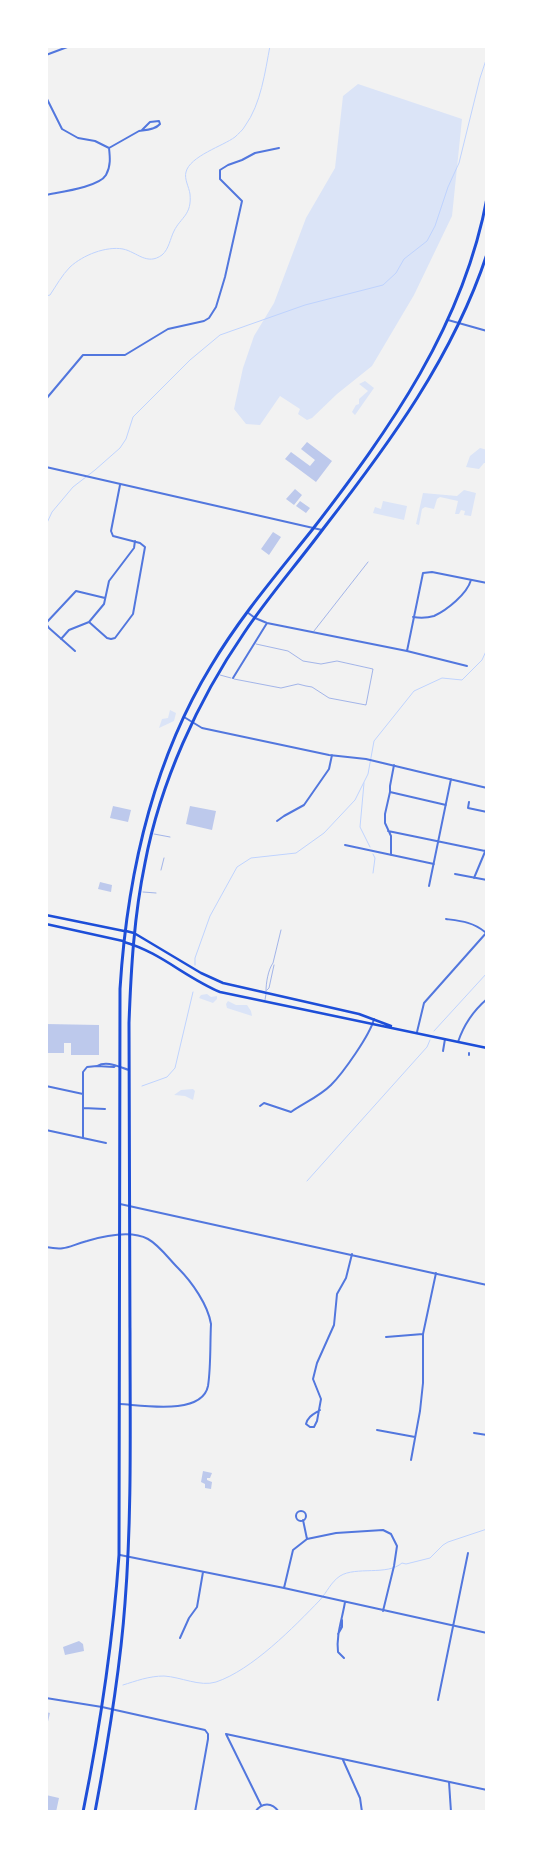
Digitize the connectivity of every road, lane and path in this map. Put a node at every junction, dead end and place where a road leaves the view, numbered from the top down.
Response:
1 (70, 46) edge
2 (46, 55) edge
3 (46, 97) edge
4 (142, 130) junction
5 (109, 148) junction
6 (279, 148) dead end
7 (46, 195) edge
8 (487, 198) edge
9 (487, 254) edge
10 (448, 320) junction
11 (458, 324) junction
12 (487, 331) edge
13 (46, 399) edge
14 (373, 448) junction
15 (381, 453) junction
16 (46, 467) edge
17 (120, 484) junction
18 (313, 528) junction
19 (322, 531) junction
20 (135, 541) junction
21 (368, 562) dead end
22 (471, 580) junction
23 (487, 584) edge
24 (106, 598) junction
25 (247, 612) junction
26 (413, 617) junction
27 (255, 618) junction
28 (89, 622) junction
29 (267, 623) junction
30 (313, 632) junction
31 (61, 639) junction
32 (255, 643) junction
33 (75, 651) dead end
34 (407, 651) junction
35 (466, 666) dead end
36 (218, 674) junction
37 (233, 678) junction
38 (184, 717) junction
39 (192, 723) junction
40 (332, 756) junction
41 (394, 765) junction
42 (451, 779) junction
43 (487, 788) edge
44 (390, 792) junction
45 (469, 802) dead end
46 (446, 805) junction
47 (487, 812) edge
48 (277, 821) dead end
49 (388, 832) junction
50 (152, 833) junction
51 (170, 837) dead end
52 (438, 842) junction
53 (345, 845) dead end
54 (487, 847) edge
55 (485, 851) junction
56 (391, 855) junction
57 (164, 858) dead end
58 (434, 864) junction
59 (162, 870) dead end
60 (455, 874) dead end
61 (474, 878) junction
62 (487, 880) edge
63 (429, 886) dead end
64 (140, 891) junction
65 (156, 893) dead end
66 (46, 915) edge
67 (446, 919) dead end
68 (46, 924) edge
69 (281, 930) dead end
70 (124, 931) junction
71 (486, 932) edge
72 (134, 933) junction
73 (123, 941) junction
74 (133, 944) junction
75 (273, 963) junction
76 (267, 990) junction
77 (266, 994) junction
78 (487, 998) edge
79 (264, 1002) junction
80 (374, 1019) junction
81 (373, 1024) junction
82 (398, 1029) junction
83 (417, 1033) junction
84 (445, 1040) junction
85 (458, 1042) junction
86 (487, 1048) edge
87 (443, 1051) dead end
88 (120, 1067) junction
89 (129, 1070) junction
90 (46, 1086) edge
91 (83, 1094) junction
92 (260, 1106) dead end
93 (83, 1108) junction
94 (106, 1109) dead end
95 (46, 1130) edge
96 (83, 1138) junction
97 (106, 1143) dead end
98 (120, 1204) junction
99 (130, 1206) junction
100 (120, 1235) junction
101 (130, 1235) junction
102 (46, 1247) edge
103 (352, 1254) junction
104 (436, 1273) junction
105 (487, 1285) edge
106 (423, 1334) junction
107 (386, 1336) dead end
108 (120, 1404) junction
109 (130, 1404) junction
110 (320, 1410) junction
111 (377, 1430) dead end
112 (474, 1433) dead end
113 (487, 1435) edge
114 (415, 1437) junction
115 (411, 1460) dead end
116 (304, 1520) dead end
117 (307, 1539) junction
118 (468, 1553) dead end
119 (119, 1555) junction
120 (128, 1557) junction
121 (203, 1572) junction
122 (284, 1588) junction
123 (345, 1602) junction
124 (383, 1611) junction
125 (453, 1626) junction
126 (487, 1633) edge
127 (180, 1638) dead end
128 (344, 1658) dead end
129 (46, 1698) edge
130 (438, 1700) dead end
131 (102, 1707) junction
132 (112, 1710) junction
133 (343, 1760) junction
134 (449, 1782) junction
135 (487, 1790) edge
136 (261, 1805) junction
137 (83, 1812) edge
138 (95, 1812) edge
139 (195, 1812) edge
140 (255, 1812) edge
141 (279, 1812) edge
142 (362, 1812) edge
143 (451, 1812) edge

1 - 2 street
3 - 5 street
4 - 4 street
4 - 5 street
5 - 7 street
6 - 13 street
8 - 10 highway
9 - 11 highway
10 - 11 street
10 - 14 highway
11 - 12 street
11 - 15 highway
14 - 15 highway
14 - 18 highway
15 - 19 highway
16 - 17 street
17 - 18 street
17 - 20 street
18 - 19 street
18 - 25 highway
19 - 27 highway
20 - 24 street
20 - 28 street
21 - 30 lane
22 - 23 street
22 - 26 street
22 - 26 street
24 - 28 street
24 - 31 street
25 - 27 street
25 - 38 highway
26 - 34 street
27 - 29 street
27 - 36 highway
28 - 31 street
29 - 30 street
29 - 32 street
30 - 34 street
31 - 33 street
32 - 37 street
32 - 37 lane
34 - 35 street
36 - 37 lane
36 - 39 highway
38 - 39 street
38 - 70 highway
39 - 40 street
39 - 50 highway
40 - 41 street
40 - 48 street
41 - 42 street
41 - 44 street
42 - 43 street
42 - 46 street
44 - 46 street
44 - 49 street
45 - 47 street
46 - 52 street
49 - 52 street
49 - 56 street
50 - 51 lane
50 - 64 highway
52 - 55 street
52 - 58 street
53 - 56 street
54 - 55 street
55 - 61 street
56 - 58 street
57 - 59 lane
58 - 63 street
60 - 61 street
61 - 62 street
64 - 65 lane
64 - 72 highway
66 - 70 main road
67 - 71 street
68 - 73 main road
69 - 75 lane
70 - 72 main road
70 - 73 highway
71 - 83 street
72 - 74 highway
72 - 77 main road
73 - 74 main road
73 - 88 highway
74 - 79 main road
74 - 89 highway
75 - 76 lane
75 - 76 lane
76 - 77 lane
77 - 79 lane
77 - 80 main road
78 - 85 street
79 - 81 main road
80 - 81 street
80 - 82 main road
81 - 82 main road
81 - 92 street
82 - 83 main road
83 - 84 main road
84 - 85 main road
84 - 87 street
85 - 86 main road
88 - 89 street
88 - 91 street
88 - 98 highway
89 - 99 highway
90 - 91 street
91 - 93 street
93 - 94 street
93 - 96 street
95 - 96 street
96 - 97 street
98 - 99 street
98 - 100 highway
99 - 101 highway
99 - 103 street
100 - 101 street
100 - 102 street
100 - 108 highway
101 - 109 highway
101 - 109 street
103 - 104 street
103 - 110 street
104 - 105 street
104 - 106 street
106 - 107 street
106 - 114 street
108 - 109 street
108 - 119 highway
109 - 120 highway
110 - 110 street
111 - 114 street
112 - 113 street
114 - 115 street
116 - 117 street
117 - 122 street
117 - 124 street
118 - 125 street
119 - 120 street
119 - 131 highway
120 - 121 street
120 - 132 highway
121 - 122 street
121 - 127 street
122 - 123 street
123 - 124 street
123 - 128 street
124 - 125 street
125 - 126 street
125 - 130 street
129 - 131 street
131 - 132 street
131 - 137 highway
132 - 138 highway
132 - 139 street
133 - 134 street
133 - 136 street
133 - 142 street
134 - 135 street
134 - 143 street
136 - 140 street
136 - 141 street

